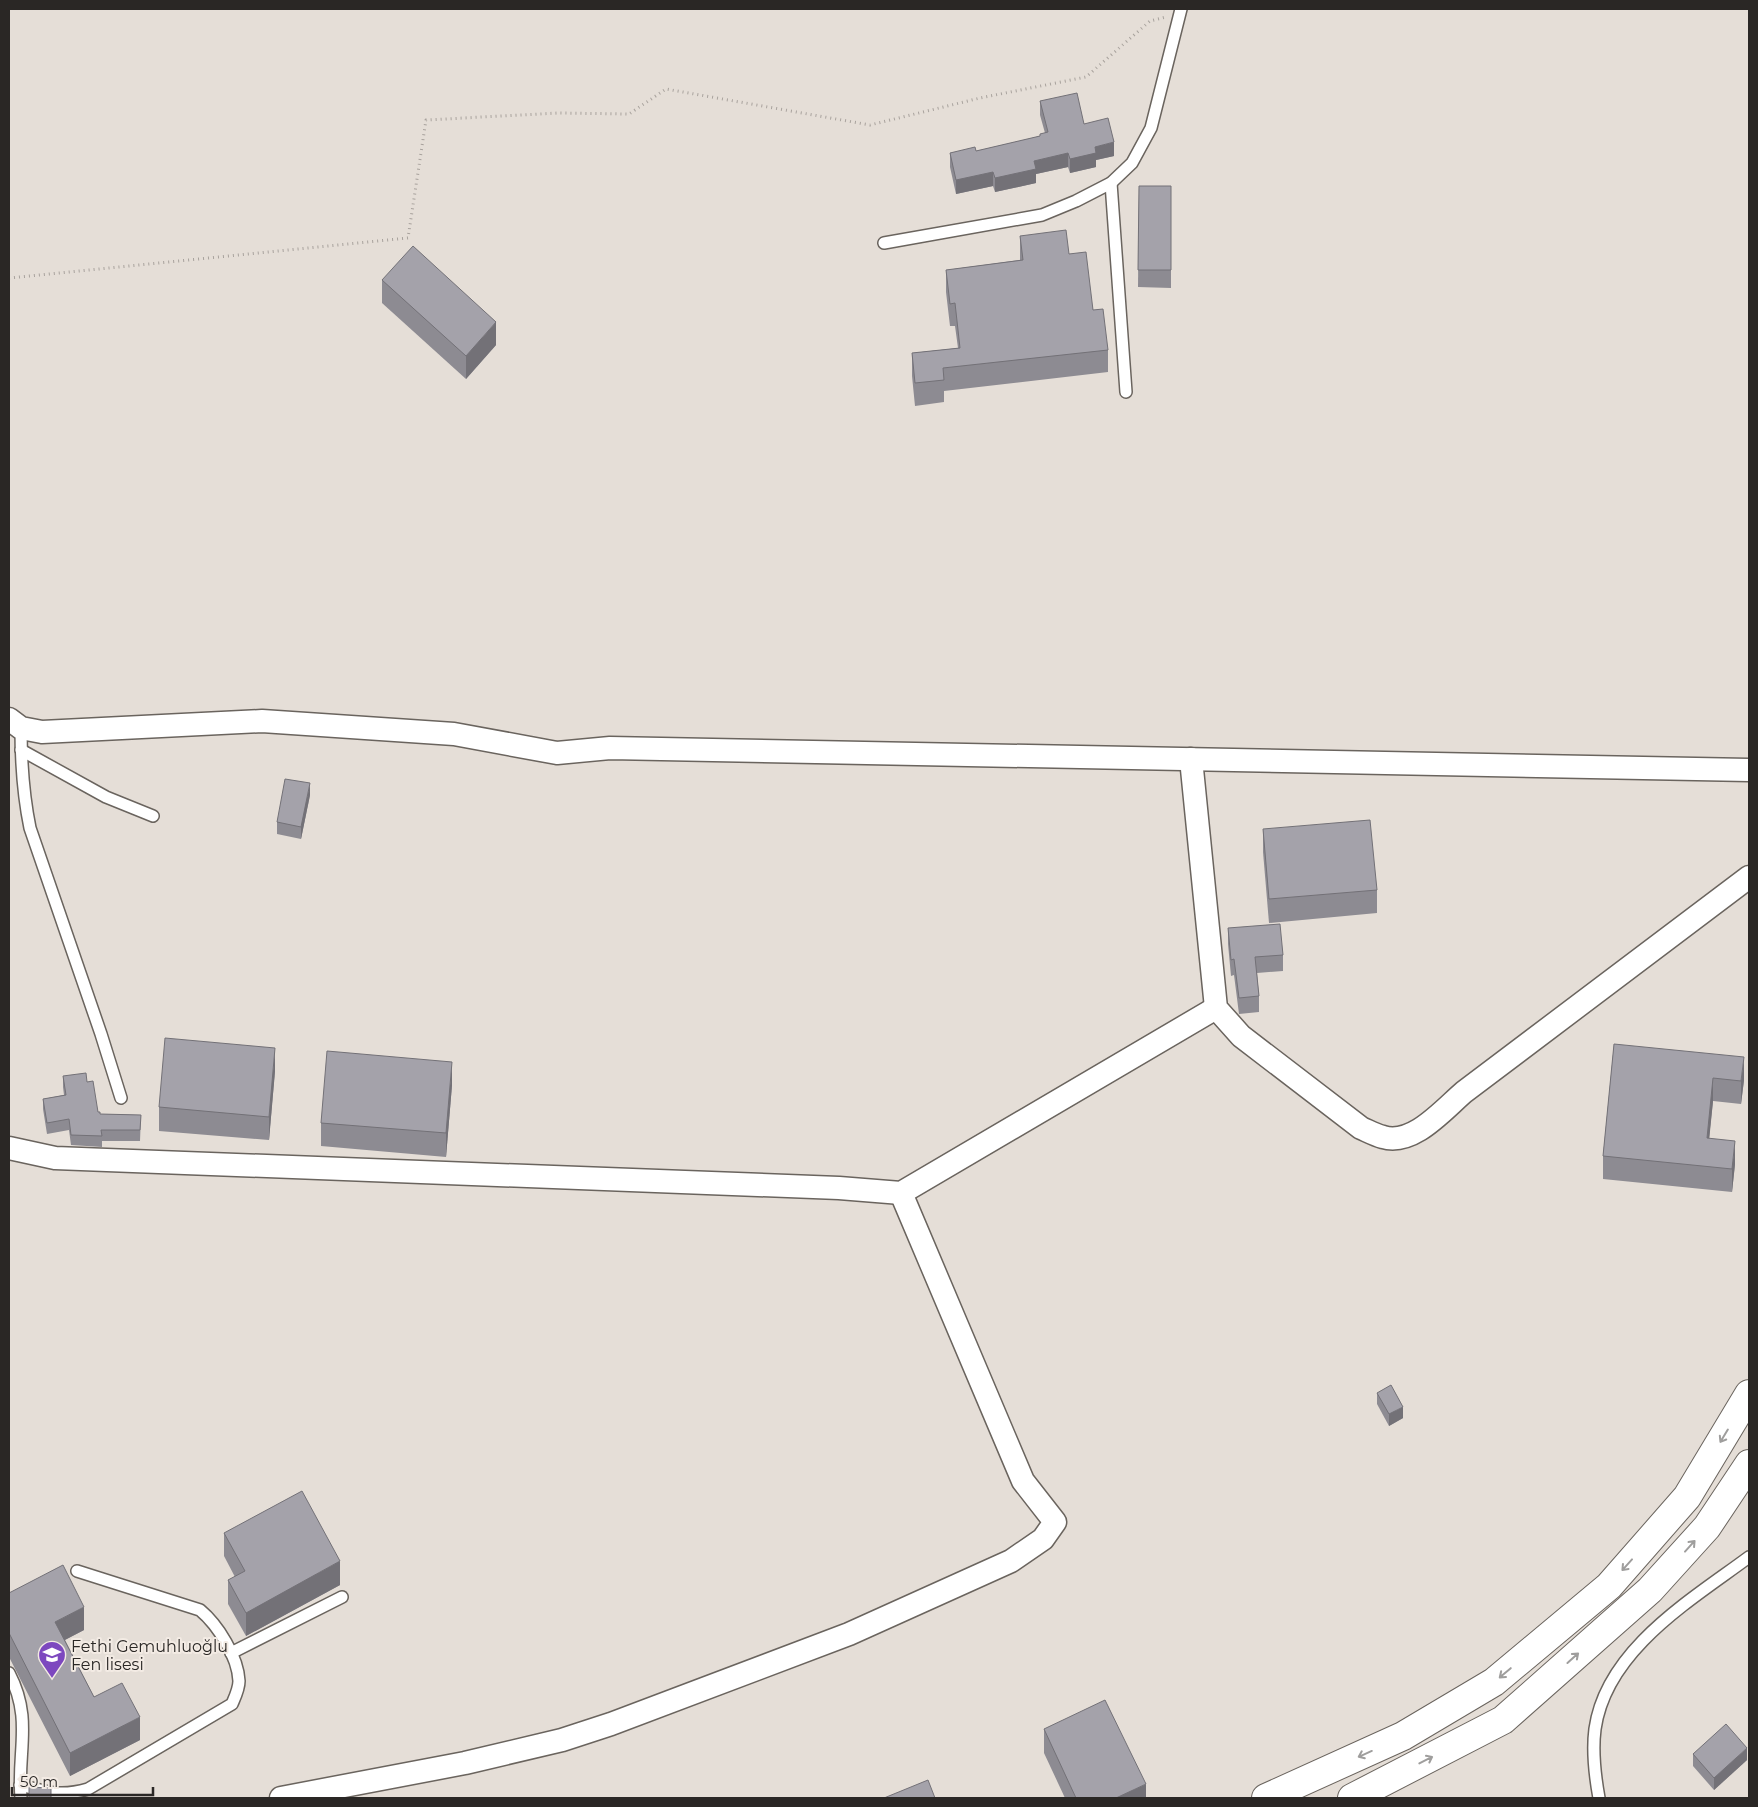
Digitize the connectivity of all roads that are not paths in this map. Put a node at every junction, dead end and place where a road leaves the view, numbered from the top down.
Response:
1 (1181, 10) edge
2 (1111, 183) junction
3 (884, 243) dead end
4 (1126, 392) dead end
5 (17, 732) edge
6 (1191, 759) junction
7 (1749, 770) edge
8 (153, 816) dead end
9 (1749, 876) edge
10 (1216, 1008) junction
11 (121, 1098) dead end
12 (9, 1148) edge
13 (901, 1194) junction
14 (1749, 1394) edge
15 (1749, 1464) edge
16 (1749, 1557) edge
17 (77, 1572) dead end
18 (342, 1597) dead end
19 (231, 1653) junction
20 (9, 1673) edge
21 (20, 1785) junction
22 (21, 1798) edge
23 (281, 1798) edge
24 (1266, 1798) edge
25 (1352, 1798) edge
26 (1598, 1798) edge

1 - 2 lane
2 - 3 lane
2 - 4 lane
5 - 6 street
5 - 8 lane
5 - 11 lane
6 - 7 street
6 - 10 street
9 - 10 street
10 - 13 street
12 - 13 street
13 - 23 street
14 -> 24 main road
25 -> 15 main road
16 - 26 lane
17 - 19 lane
18 - 19 lane
19 - 21 lane
20 - 21 lane
21 - 22 lane

